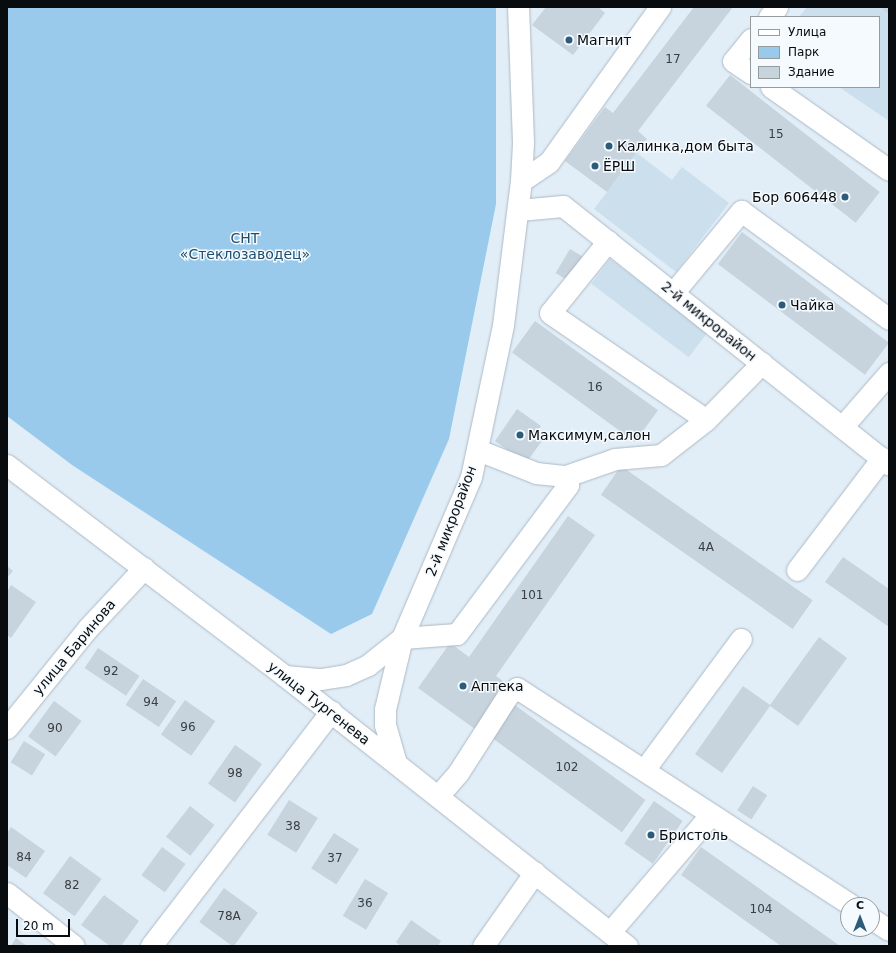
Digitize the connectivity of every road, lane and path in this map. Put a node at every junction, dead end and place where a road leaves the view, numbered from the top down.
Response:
1 (518, 7) edge
2 (660, 7) edge
3 (777, 7) edge
4 (770, 16) edge
5 (750, 40) edge
6 (750, 72) edge
7 (772, 88) edge
8 (889, 170) edge
9 (521, 181) junction
10 (519, 210) junction
11 (608, 242) junction
12 (673, 292) junction
13 (889, 319) edge
14 (762, 363) junction
15 (889, 373) edge
16 (706, 420) junction
17 (842, 427) junction
18 (478, 450) junction
19 (886, 461) edge
20 (7, 465) edge
21 (566, 476) junction
22 (144, 568) junction
23 (797, 570) dead end
24 (402, 638) junction
25 (741, 639) dead end
26 (285, 676) junction
27 (332, 712) junction
28 (7, 728) edge
29 (396, 763) junction
30 (644, 770) junction
31 (438, 796) junction
32 (711, 814) junction
33 (535, 872) junction
34 (7, 894) edge
35 (840, 898) edge
36 (880, 924) edge
37 (889, 930) edge
38 (610, 932) junction
39 (74, 946) edge
40 (151, 946) edge
41 (483, 946) edge
42 (627, 946) edge

1 - 9 street, 2-й микрорайон
2 - 9 street
3 - 4 street
5 - 6 street
7 - 8 street
9 - 10 street, 2-й микрорайон
10 - 11 street, 2-й микрорайон
10 - 18 street, 2-й микрорайон
11 - 12 street, 2-й микрорайон
11 - 16 street
12 - 13 street
12 - 14 street, 2-й микрорайон
14 - 16 street
14 - 17 street, 2-й микрорайон
15 - 17 street
16 - 21 street
17 - 19 street, 2-й микрорайон
18 - 21 street
18 - 24 street, 2-й микрорайон
19 - 23 street
20 - 22 street, улица Тургенева
21 - 24 street
22 - 26 street, улица Тургенева
22 - 28 street, улица Баринова
24 - 26 street
24 - 29 street, 2-й микрорайон
25 - 30 street
26 - 27 street, улица Тургенева
27 - 29 street, улица Тургенева
27 - 40 street
29 - 31 street, улица Тургенева
30 - 31 street
30 - 32 street
31 - 33 street, улица Тургенева
32 - 35 street
32 - 38 street
33 - 38 street, улица Тургенева
33 - 41 street
34 - 39 street
36 - 37 street
38 - 42 street, улица Тургенева

